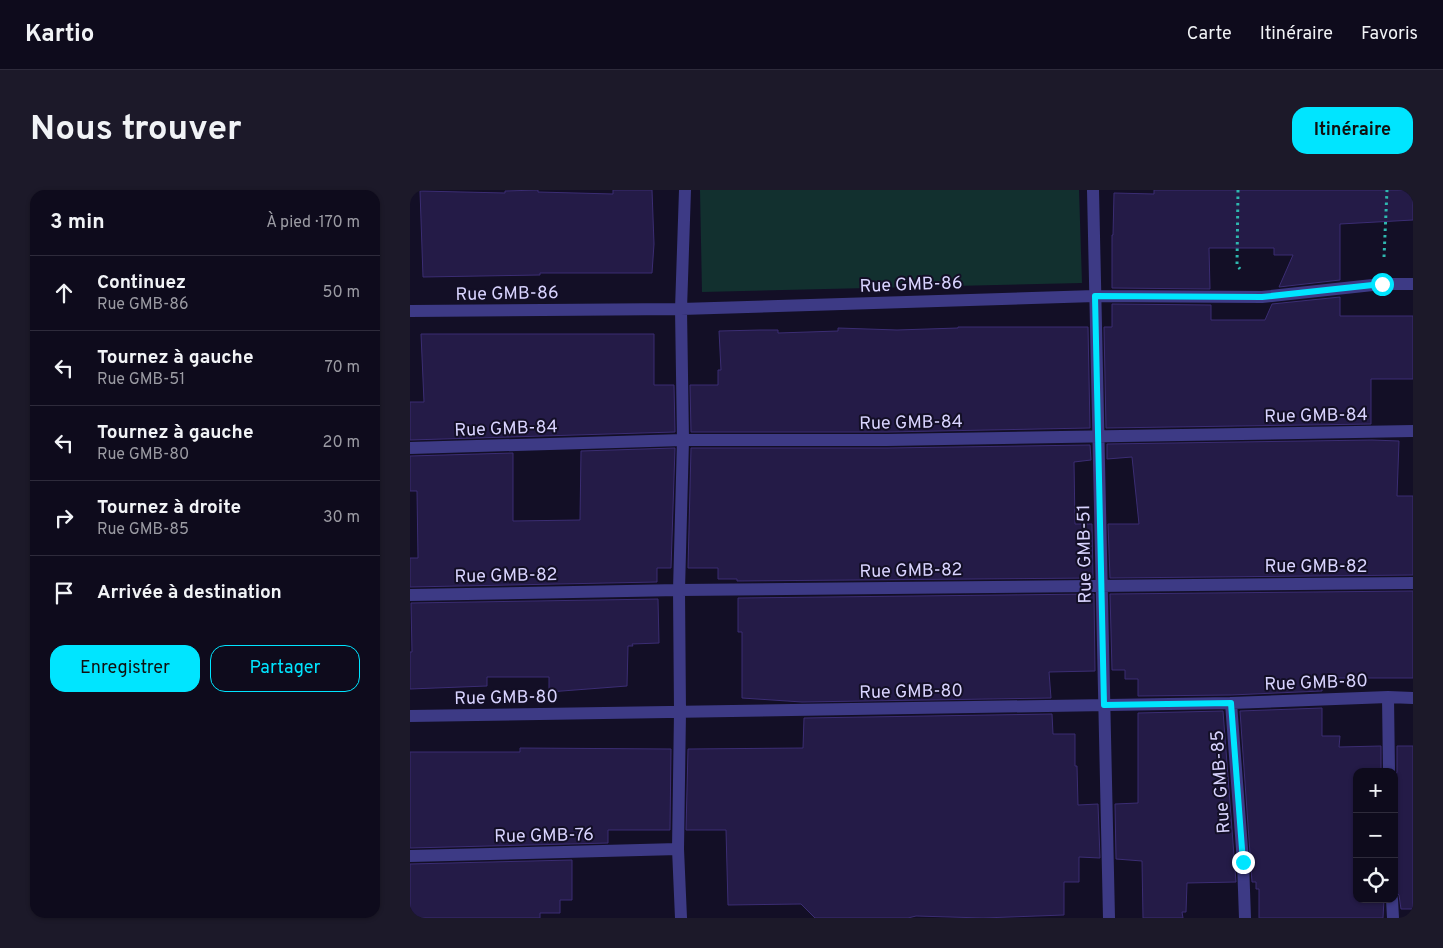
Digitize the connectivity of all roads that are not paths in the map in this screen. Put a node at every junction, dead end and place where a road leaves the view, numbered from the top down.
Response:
1 (685, 190) edge
2 (1093, 190) edge
3 (1413, 284) edge
4 (1095, 296) junction
5 (681, 309) junction
6 (410, 311) edge
7 (1413, 431) edge
8 (1098, 436) junction
9 (683, 440) junction
10 (410, 448) edge
11 (1413, 583) edge
12 (1102, 585) junction
13 (679, 590) junction
14 (410, 595) edge
15 (1388, 697) junction
16 (1413, 698) edge
17 (1231, 703) junction
18 (1104, 705) junction
19 (680, 712) junction
20 (410, 716) edge
21 (1389, 768) edge
22 (678, 848) junction
23 (410, 856) edge
24 (1392, 903) edge
25 (680, 918) edge
26 (1109, 918) edge
27 (1245, 918) edge
28 (1393, 918) edge

1 - 5 street
2 - 4 street, Rue GMB-51
3 - 4 street, Rue GMB-86
4 - 5 street, Rue GMB-86
4 - 8 street, Rue GMB-51
5 - 6 street, Rue GMB-86
5 - 9 street
7 - 8 street, Rue GMB-84
8 - 9 street, Rue GMB-84
8 - 12 street, Rue GMB-51
9 - 10 street, Rue GMB-84
9 - 13 street
11 - 12 street, Rue GMB-82
12 - 13 street, Rue GMB-82
12 - 18 street, Rue GMB-51
13 - 14 street, Rue GMB-82
13 - 19 street
15 - 16 street, Rue GMB-80
15 - 17 street, Rue GMB-80
15 - 21 street
17 - 18 street, Rue GMB-80
17 - 27 street, Rue GMB-85
18 - 19 street, Rue GMB-80
18 - 26 street, Rue GMB-51
19 - 20 street, Rue GMB-80
19 - 22 street
22 - 23 street, Rue GMB-76
22 - 25 street
24 - 28 street

